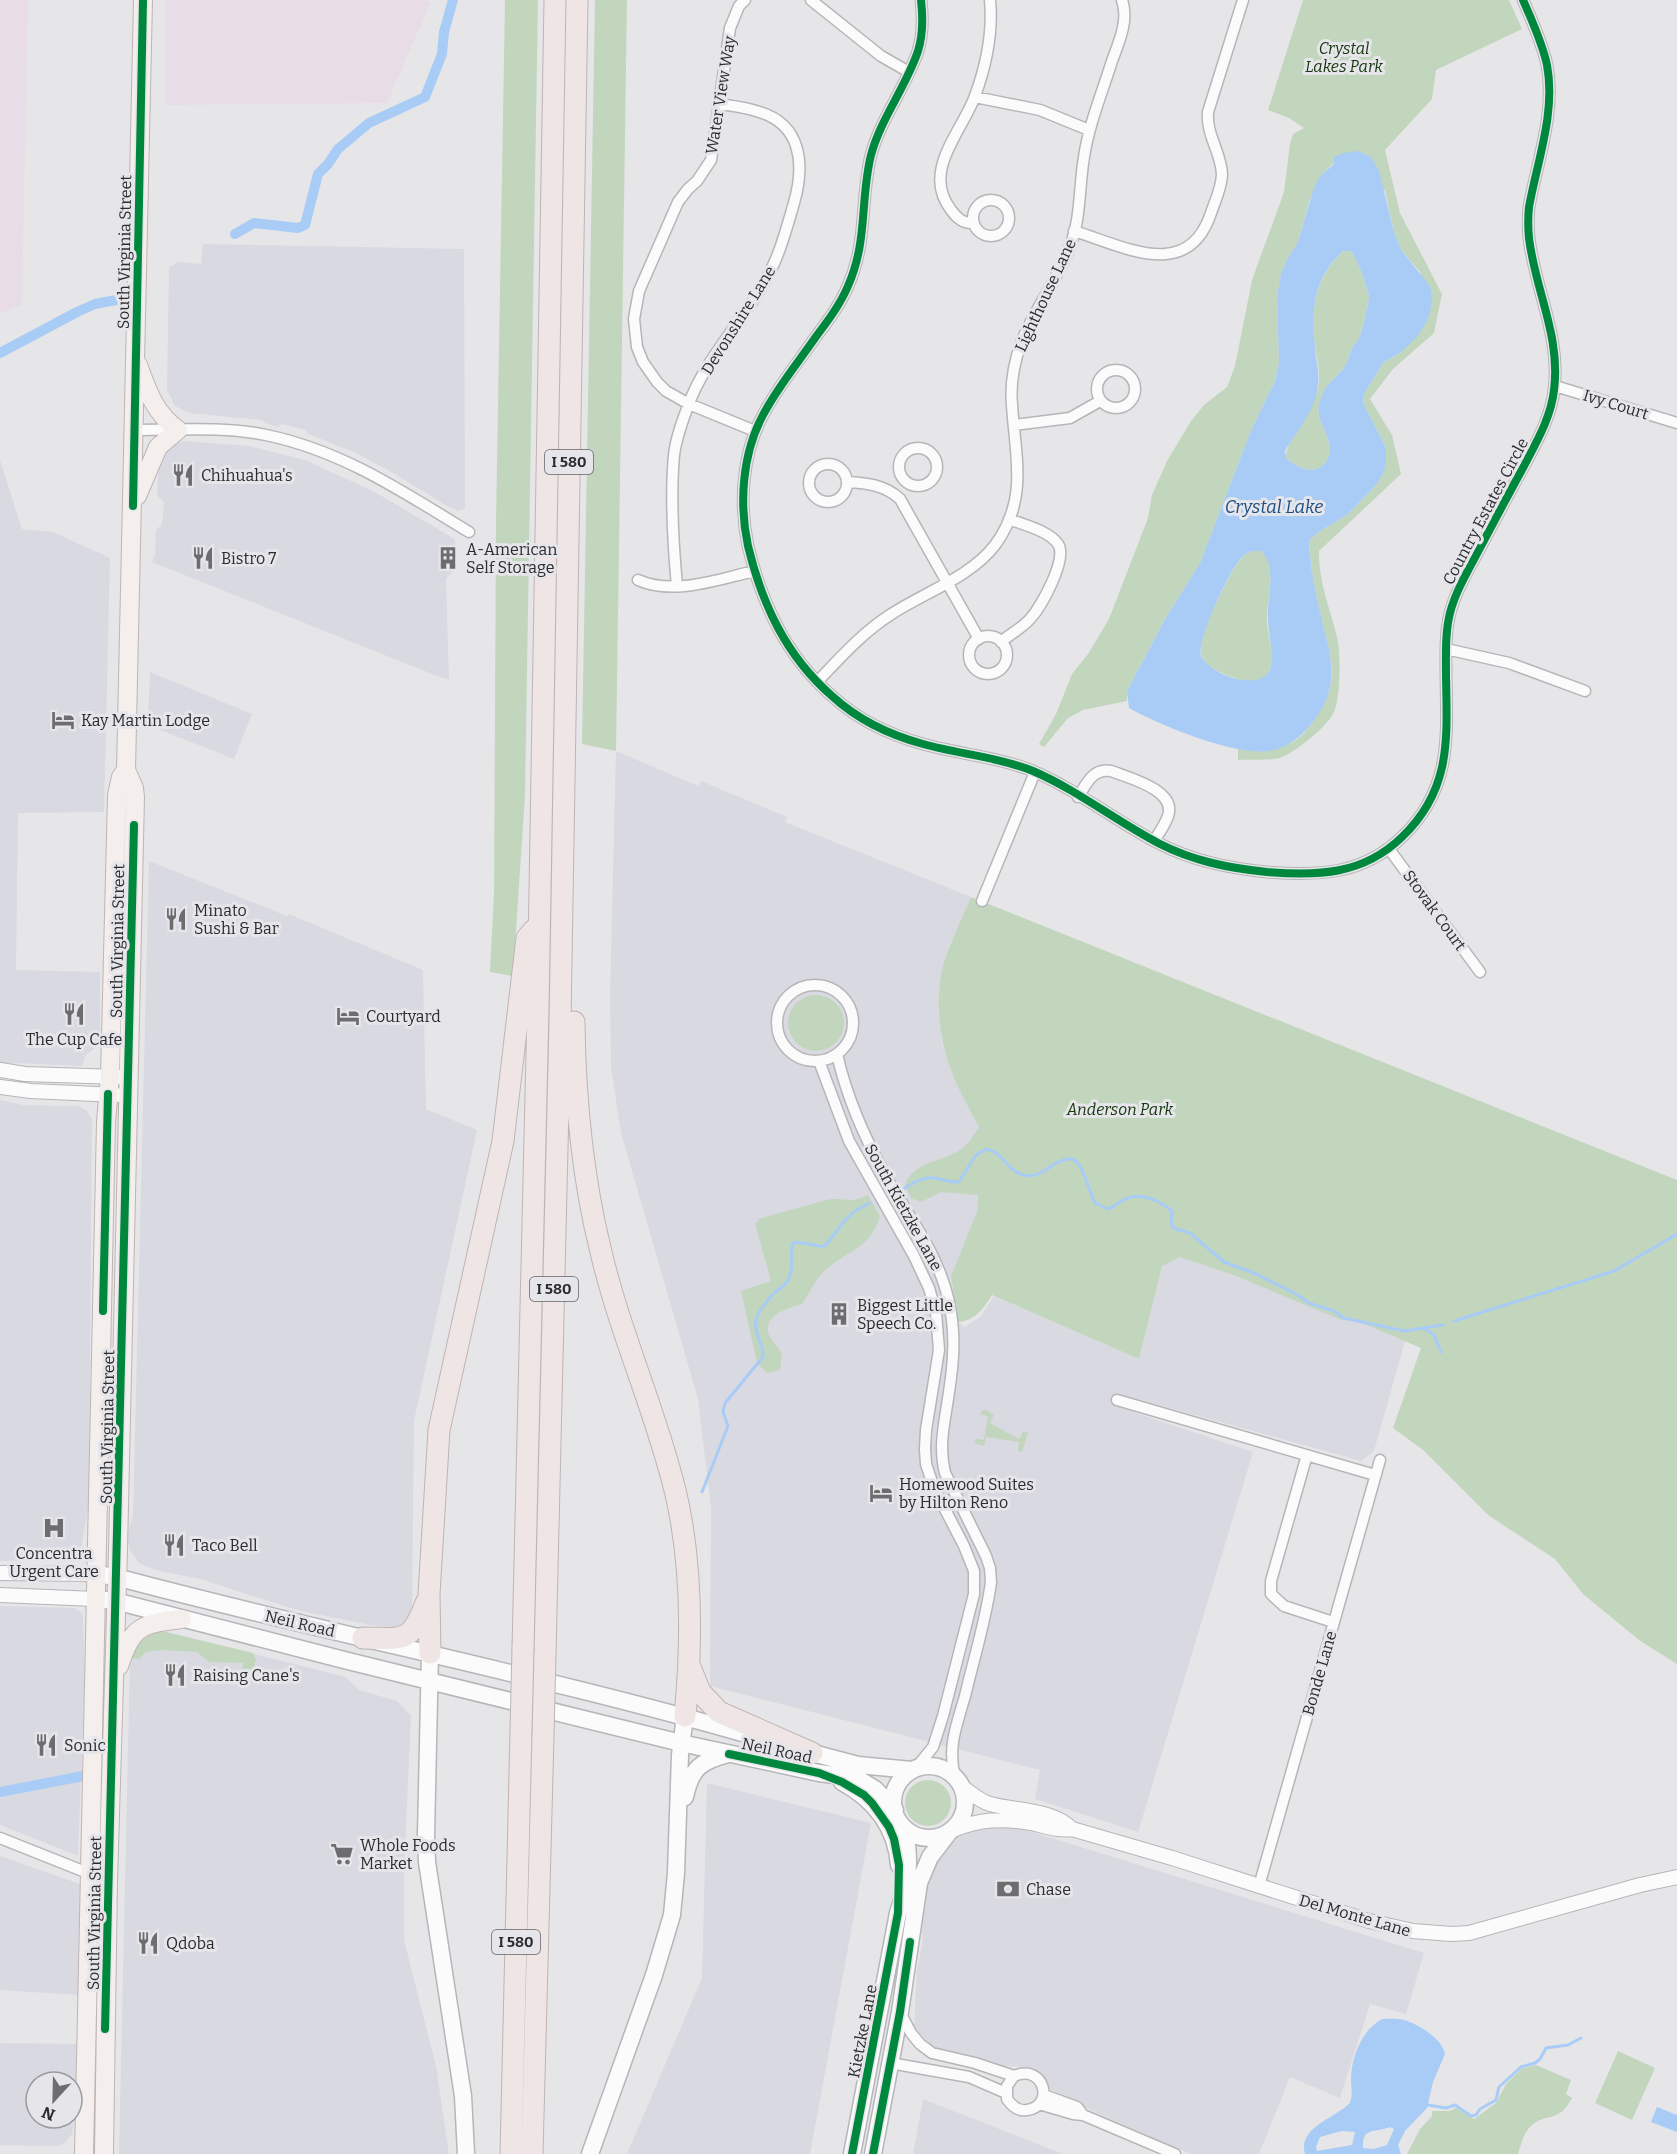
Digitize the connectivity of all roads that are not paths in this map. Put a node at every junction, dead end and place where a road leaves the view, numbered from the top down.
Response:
1 (143, 0) edge
2 (555, 0) edge
3 (577, 0) edge
4 (811, 0) edge
5 (921, 0) edge
6 (990, 0) edge
7 (1122, 0) edge
8 (1243, 0) edge
9 (1522, 0) edge
10 (738, 2) edge
11 (909, 72) junction
12 (975, 97) junction
13 (720, 104) junction
14 (1089, 130) junction
15 (974, 223) dead end
16 (1074, 231) junction
17 (135, 355) junction
18 (1555, 386) junction
19 (1100, 401) dead end
20 (689, 404) junction
21 (1677, 423) edge
22 (1014, 425) junction
23 (133, 430) junction
24 (178, 430) junction
25 (755, 431) junction
26 (905, 480) dead end
27 (847, 482) dead end
28 (894, 494) junction
29 (133, 506) junction
30 (1009, 519) junction
31 (469, 532) dead end
32 (755, 571) junction
33 (638, 580) dead end
34 (946, 582) junction
35 (677, 586) junction
36 (979, 639) junction
37 (1001, 642) junction
38 (1446, 649) junction
39 (817, 682) junction
40 (1585, 691) dead end
41 (1035, 772) junction
42 (1078, 797) junction
43 (1154, 841) junction
44 (1389, 849) junction
45 (982, 901) dead end
46 (540, 923) junction
47 (561, 924) junction
48 (1480, 972) dead end
49 (837, 1054) junction
50 (819, 1061) junction
51 (0, 1070) edge
52 (121, 1083) junction
53 (0, 1087) edge
54 (108, 1094) junction
55 (1117, 1400) dead end
56 (1307, 1455) junction
57 (1380, 1460) dead end
58 (1375, 1475) junction
59 (0, 1573) edge
60 (96, 1574) junction
61 (116, 1577) junction
62 (429, 1594) junction
63 (0, 1595) edge
64 (96, 1599) junction
65 (115, 1601) junction
66 (182, 1619) junction
67 (1333, 1622) junction
68 (363, 1638) junction
69 (430, 1653) junction
70 (688, 1661) junction
71 (430, 1680) junction
72 (113, 1684) junction
73 (685, 1716) junction
74 (681, 1743) junction
75 (812, 1753) junction
76 (729, 1754) junction
77 (914, 1769) junction
78 (819, 1773) junction
79 (958, 1782) junction
80 (895, 1810) junction
81 (903, 1827) junction
82 (1072, 1829) junction
83 (952, 1831) junction
84 (0, 1838) edge
85 (677, 1839) junction
86 (90, 1874) junction
87 (1677, 1877) edge
88 (108, 1881) junction
89 (1259, 1886) junction
90 (898, 1913) junction
91 (900, 2012) junction
92 (890, 2063) junction
93 (1014, 2076) junction
94 (1006, 2093) junction
95 (1041, 2099) junction
96 (84, 2154) edge
97 (104, 2154) edge
98 (466, 2154) edge
99 (511, 2154) edge
100 (532, 2154) edge
101 (590, 2154) edge
102 (852, 2154) edge
103 (873, 2154) edge
104 (1175, 2154) edge

1 - 17 main road, South Virginia Street
2 - 46 highway, I 580
3 - 47 highway, I 580
4 - 11 street
5 - 11 street, Country Estates Circle
6 - 12 street
7 - 14 street, Lighthouse Lane
8 - 16 street
9 - 18 street, Country Estates Circle
10 - 13 street, Water View Way
11 - 25 street, Country Estates Circle
12 - 14 street
12 - 15 street
13 - 20 street, Water View Way
13 - 20 street, Devonshire Lane
14 - 16 street, Lighthouse Lane
16 - 22 street, Lighthouse Lane
17 - 23 main road, South Virginia Street
17 - 24 main road
18 - 21 street, Ivy Court
18 - 38 street, Country Estates Circle
19 - 22 street
20 - 25 street, Water View Way
20 - 35 street, Devonshire Lane
22 - 30 street, Lighthouse Lane
23 - 24 street
23 - 29 main road, South Virginia Street
24 - 29 main road
24 - 31 street
25 - 32 street, Country Estates Circle
26 - 28 street
27 - 28 street
28 - 34 street
29 - 52 main road, South Virginia Street
30 - 34 street, Lighthouse Lane
30 - 37 street
32 - 35 street
32 - 39 street, Country Estates Circle
33 - 35 street
34 - 36 street
34 - 39 street, Lighthouse Lane
36 - 37 street
36 - 37 street
38 - 40 street
38 - 44 street, Country Estates Circle
39 - 41 street, Country Estates Circle
41 - 42 street, Country Estates Circle
41 - 45 street
42 - 43 street, Country Estates Circle
42 - 43 street
43 - 44 street, Country Estates Circle
44 - 48 street, Stovak Court
46 - 62 highway
46 - 99 highway, I 580, bridge
47 - 70 highway
47 - 100 highway, I 580, bridge
49 - 50 street
49 - 50 street
49 - 79 street, South Kietzke Lane
50 - 77 street, South Kietzke Lane
51 - 52 street
52 - 54 main road, South Virginia Street
52 - 61 main road, South Virginia Street
53 - 54 street
54 - 60 main road, South Virginia Street
55 - 56 street
56 - 58 street
56 - 67 street
57 - 58 street, Bonde Lane
58 - 67 street, Bonde Lane
59 - 60 street, Neil Road
60 - 61 main road, Neil Road
60 - 64 main road, South Virginia Street
61 - 65 main road, South Virginia Street
61 - 68 main road, Neil Road
62 - 68 highway
62 - 69 highway
63 - 64 street, Neil Road
64 - 65 main road, Neil Road
64 - 86 main road, South Virginia Street
65 - 66 main road, Neil Road
65 - 72 main road, South Virginia Street
66 - 71 main road, Neil Road
66 - 72 main road
67 - 89 street, Bonde Lane
68 - 69 main road, Neil Road
69 - 71 main road
69 - 73 main road, Neil Road
70 - 73 highway
70 - 75 highway
71 - 74 main road, Neil Road
71 - 98 main road
72 - 88 main road, South Virginia Street
73 - 74 main road
73 - 75 main road, Neil Road
74 - 76 main road, Neil Road
74 - 85 main road
75 - 77 main road, Neil Road
76 - 78 main road, Neil Road
76 - 85 main road
77 - 79 main road
77 - 80 main road
78 - 80 main road, Neil Road
78 - 90 main road
79 - 82 street, Del Monte Lane
79 - 83 main road
80 - 81 main road
81 - 83 main road
81 - 90 main road, Kietzke Lane
82 - 83 street, Del Monte Lane
82 - 89 street, Del Monte Lane
83 - 91 main road, Kietzke Lane
84 - 86 street
85 - 101 main road
86 - 88 street
86 - 96 main road, South Virginia Street
87 - 89 street, Del Monte Lane
88 - 97 main road, South Virginia Street
90 - 102 main road, Kietzke Lane
91 - 92 main road, Kietzke Lane
91 - 93 street
92 - 94 street
92 - 103 main road, Kietzke Lane
93 - 94 street
93 - 95 street
94 - 95 street
95 - 104 street

